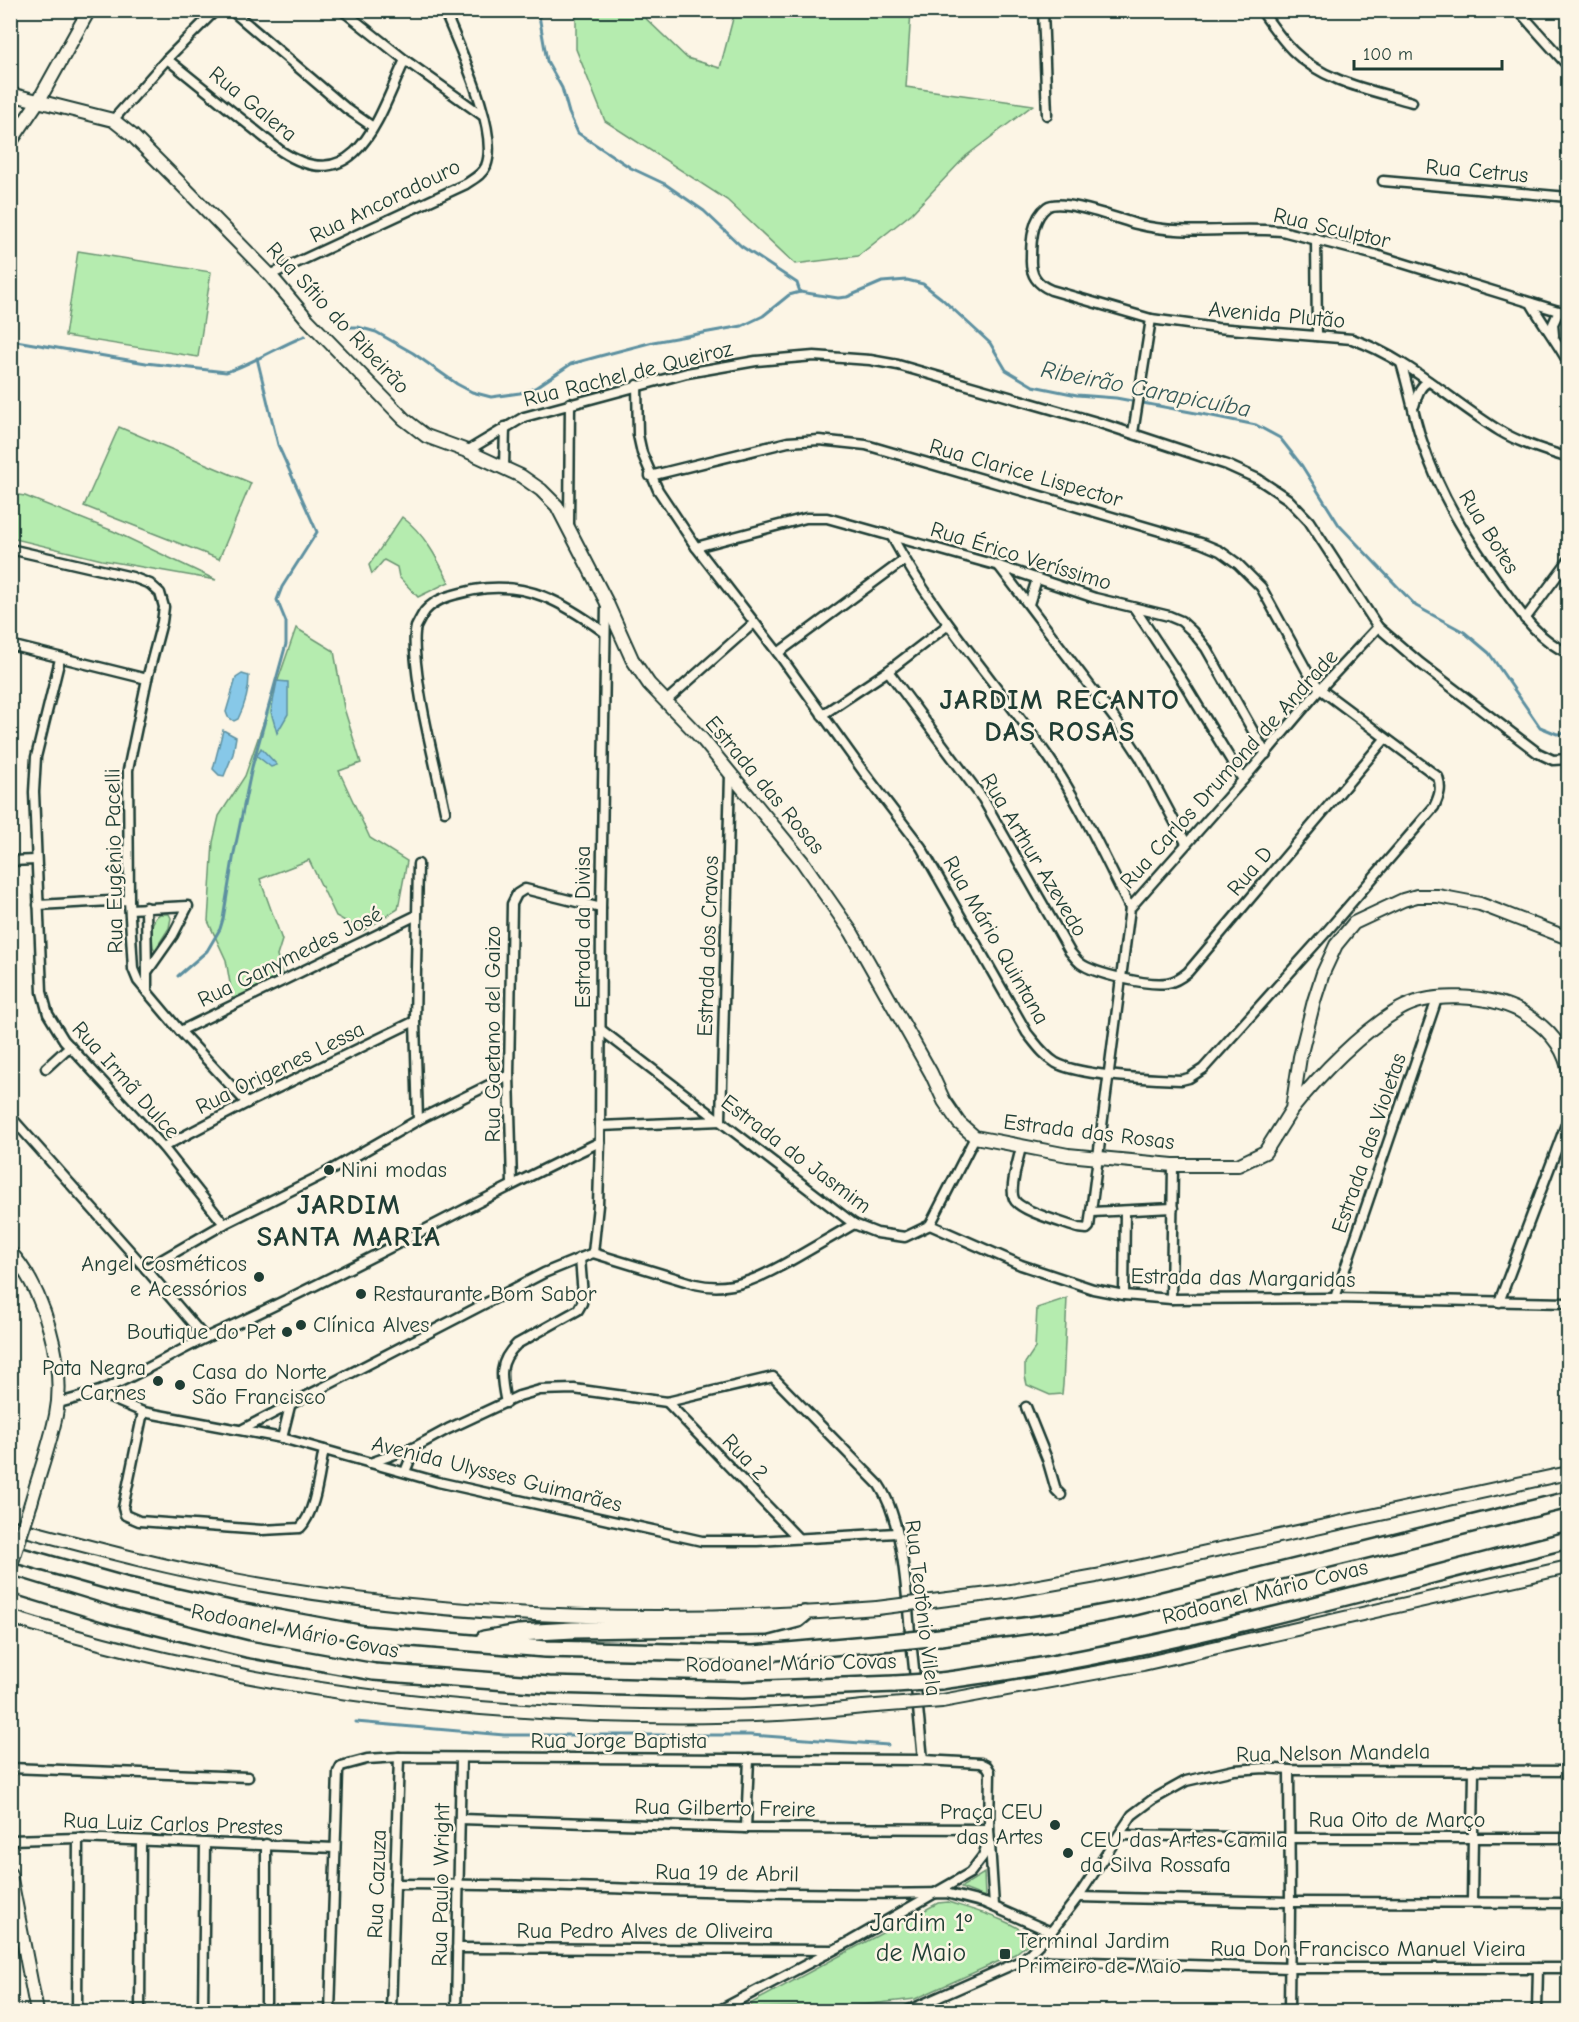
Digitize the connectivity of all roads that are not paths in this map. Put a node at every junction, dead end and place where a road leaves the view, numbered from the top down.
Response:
1 (88, 10) edge
2 (216, 10) edge
3 (231, 10) edge
4 (342, 10) edge
5 (444, 10) edge
6 (1043, 10) edge
7 (1261, 10) edge
8 (1518, 10) edge
9 (167, 58) junction
10 (405, 60) junction
11 (1569, 66) edge
12 (10, 94) edge
13 (39, 100) junction
14 (1412, 102) dead end
15 (483, 115) junction
16 (1047, 115) dead end
17 (114, 120) junction
18 (373, 127) junction
19 (10, 143) edge
20 (1383, 181) dead end
21 (1569, 197) edge
22 (1316, 238) junction
23 (1031, 239) joint
24 (270, 275) junction
25 (1531, 303) junction
26 (1559, 311) junction
27 (1569, 314) edge
28 (1151, 319) junction
29 (1554, 335) junction
30 (1317, 336) junction
31 (1569, 362) edge
32 (1401, 363) junction
33 (1429, 382) junction
34 (637, 385) junction
35 (570, 403) junction
36 (1414, 406) junction
37 (505, 427) junction
38 (1133, 433) junction
39 (467, 451) junction
40 (1569, 458) edge
41 (504, 467) junction
42 (650, 476) junction
43 (569, 525) junction
44 (891, 535) junction
45 (696, 547) junction
46 (10, 549) edge
47 (904, 560) junction
48 (1569, 561) edge
49 (999, 566) junction
50 (1037, 579) junction
51 (606, 601) junction
52 (1029, 604) junction
53 (1134, 609) junction
54 (1525, 619) junction
55 (754, 623) junction
56 (948, 625) junction
57 (1378, 627) junction
58 (604, 632) junction
59 (10, 645) edge
60 (778, 653) junction
61 (1569, 653) edge
62 (60, 658) junction
63 (888, 671) junction
64 (147, 679) junction
65 (1320, 689) junction
66 (665, 702) junction
67 (822, 715) junction
68 (1385, 739) junction
69 (1266, 754) junction
70 (1569, 759) edge
71 (730, 773) junction
72 (1438, 777) joint
73 (1243, 780) junction
74 (445, 811) dead end
75 (1186, 843) junction
76 (36, 860) junction
77 (10, 861) edge
78 (418, 864) dead end
79 (129, 904) junction
80 (38, 905) junction
81 (146, 907) junction
82 (601, 908) junction
83 (1130, 908) junction
84 (415, 916) junction
85 (1569, 938) edge
86 (147, 972) junction
87 (1122, 978) junction
88 (147, 992) junction
89 (1437, 999) junction
90 (415, 1021) junction
91 (600, 1029) junction
92 (180, 1031) junction
93 (70, 1046) junction
94 (46, 1068) dead end
95 (1569, 1068) edge
96 (509, 1075) junction
97 (1110, 1075) junction
98 (247, 1103) junction
99 (1292, 1109) junction
100 (10, 1116) edge
101 (1569, 1119) edge
102 (418, 1120) junction
103 (721, 1121) junction
104 (600, 1126) junction
105 (975, 1137) junction
106 (600, 1142) junction
107 (163, 1147) junction
108 (1021, 1147) junction
109 (1099, 1157) junction
110 (1173, 1165) junction
111 (512, 1184) junction
112 (1173, 1208) junction
113 (1125, 1211) junction
114 (1092, 1212) junction
115 (224, 1224) junction
116 (854, 1224) junction
117 (930, 1225) junction
118 (10, 1252) edge
119 (593, 1253) junction
120 (580, 1258) junction
121 (146, 1269) junction
122 (1124, 1294) junction
123 (1335, 1298) junction
124 (1171, 1299) junction
125 (1499, 1302) junction
126 (1569, 1303) edge
127 (205, 1338) junction
128 (96, 1392) junction
129 (666, 1401) junction
130 (58, 1403) junction
131 (506, 1403) junction
132 (290, 1406) junction
133 (1026, 1407) dead end
134 (143, 1412) junction
135 (243, 1430) junction
136 (282, 1438) junction
137 (415, 1448) junction
138 (324, 1450) junction
139 (370, 1463) junction
140 (405, 1472) junction
141 (1569, 1473) edge
142 (1061, 1495) dead end
143 (1569, 1500) edge
144 (10, 1526) edge
145 (896, 1533) junction
146 (798, 1538) junction
147 (1569, 1540) edge
148 (10, 1553) edge
149 (1569, 1567) edge
150 (10, 1568) edge
151 (10, 1584) edge
152 (804, 1614) junction
153 (10, 1617) edge
154 (464, 1643) junction
155 (399, 1757) junction
156 (461, 1758) junction
157 (749, 1759) junction
158 (923, 1760) junction
159 (10, 1768) edge
160 (1289, 1770) junction
161 (1474, 1770) junction
162 (1569, 1771) edge
163 (248, 1777) dead end
164 (460, 1819) junction
165 (746, 1828) junction
166 (989, 1834) junction
167 (1119, 1835) junction
168 (1473, 1837) junction
169 (78, 1838) junction
170 (1569, 1838) edge
171 (1290, 1839) junction
172 (10, 1840) edge
173 (141, 1842) junction
174 (205, 1843) junction
175 (266, 1844) junction
176 (335, 1848) junction
177 (10, 1874) edge
178 (395, 1884) junction
179 (458, 1884) junction
180 (932, 1893) junction
181 (1078, 1897) junction
182 (1472, 1901) junction
183 (1290, 1902) junction
184 (1569, 1903) edge
185 (994, 1906) junction
186 (1051, 1932) junction
187 (457, 1947) junction
188 (832, 1950) junction
189 (1023, 1960) junction
190 (1290, 1968) junction
191 (1538, 1968) junction
192 (1569, 1968) edge
193 (1537, 2010) dead end
194 (37, 2012) edge
195 (77, 2012) edge
196 (140, 2012) edge
197 (203, 2012) edge
198 (266, 2012) edge
199 (330, 2012) edge
200 (391, 2012) edge
201 (456, 2012) edge
202 (716, 2012) edge
203 (904, 2012) edge
204 (1289, 2012) edge

1 - 13 main road
2 - 9 street
3 - 18 street
4 - 10 street
5 - 15 street
6 - 16 street
7 - 14 street
8 - 11 street
9 - 17 street
9 - 18 street, Rua Galera
10 - 15 street
10 - 18 street, Rua Galera
12 - 13 main road, Rua Sítio do Ribeirão
13 - 17 main road, Rua Sítio do Ribeirão
13 - 19 main road
15 - 24 street, Rua Ancoradouro
17 - 24 main road, Rua Sítio do Ribeirão
20 - 21 street, Rua Cetrus
22 - 23 street, Rua Sculptor
22 - 25 street, Rua Sculptor
22 - 30 street
23 - 28 street, Avenida Plutão
24 - 39 main road, Rua Sítio do Ribeirão
25 - 26 street, Rua Sculptor
25 - 29 street
26 - 27 street, Rua Sculptor
26 - 29 street
28 - 30 street, Avenida Plutão
28 - 38 street
29 - 31 street
30 - 32 street, Avenida Plutão
32 - 33 street, Avenida Plutão
32 - 36 street, Rua Botes
33 - 36 street
33 - 40 street, Avenida Plutão
34 - 35 street, Rua Rachel de Queiroz
34 - 38 street, Rua Rachel de Queiroz
34 - 42 street, Rua Mário Quintana
35 - 37 street, Rua Rachel de Queiroz
35 - 43 street
36 - 54 street, Rua Botes
37 - 39 street, Rua Rachel de Queiroz
37 - 41 street
38 - 57 street, Rua Rachel de Queiroz
39 - 41 main road, Rua Sítio do Ribeirão
41 - 43 main road, Rua Sítio do Ribeirão
42 - 45 street, Rua Mário Quintana
42 - 65 street, Rua Clarice Lispector
43 - 51 main road, Rua Sítio do Ribeirão
44 - 45 street, Rua Érico Veríssimo
44 - 47 street
44 - 49 street, Rua Érico Veríssimo
45 - 55 street, Rua Mário Quintana
46 - 64 street, Rua Eugênio Pacelli
47 - 56 street
47 - 60 street
48 - 54 street
49 - 50 street, Rua Érico Veríssimo
49 - 52 street
50 - 52 street
50 - 53 street, Rua Érico Veríssimo
51 - 58 street, Estrada da Divisa
51 - 66 main road, Estrada das Rosas
52 - 75 street
53 - 69 street, Rua Érico Veríssimo
53 - 73 street
54 - 61 street, Rua Botes
55 - 60 street, Rua Mário Quintana
55 - 66 street
56 - 63 street
56 - 83 street
57 - 65 street, Rua Carlos Drumond de Andrade
57 - 70 street, Rua Rachel de Queiroz
58 - 74 street
58 - 82 street, Estrada da Divisa
59 - 62 street
60 - 67 street, Rua Mário Quintana
62 - 64 street
62 - 76 street, Rua Irmã Dulce
63 - 67 street
63 - 87 street, Rua Arthur Azevedo
64 - 79 street, Rua Eugênio Pacelli
65 - 68 street, Rua Clarice Lispector
65 - 69 street, Rua Carlos Drumond de Andrade
66 - 71 main road, Estrada das Rosas
67 - 97 street, Rua Mário Quintana
68 - 72 street, Rua Clarice Lispector
68 - 87 street, Rua D
69 - 73 street, Rua Carlos Drumond de Andrade
71 - 103 street, Estrada dos Cravos
71 - 105 main road, Estrada das Rosas
72 - 97 street, Rua Mário Quintana
73 - 75 street, Rua Carlos Drumond de Andrade
75 - 83 street, Rua Carlos Drumond de Andrade
76 - 77 street
76 - 80 street, Rua Irmã Dulce
78 - 84 street
79 - 80 street
79 - 81 street
79 - 88 street, Rua Eugênio Pacelli
80 - 93 street, Rua Irmã Dulce
81 - 86 street
81 - 86 street
82 - 91 street, Estrada da Divisa
82 - 96 street, Rua Gaetano del Gaizo
83 - 87 street, Rua Carlos Drumond de Andrade
84 - 90 street
84 - 92 street, Rua Ganymedes José
85 - 99 main road, Estrada das Rosas
86 - 88 street
87 - 97 street, Rua Carlos Drumond de Andrade
88 - 92 street, Rua Eugênio Pacelli
89 - 95 main road
89 - 99 main road
89 - 123 street, Estrada das Violetas
90 - 98 street, Rua Origenes Lessa
90 - 102 street
91 - 103 street, Estrada do Jasmim
91 - 104 street, Estrada da Divisa
92 - 98 street, Rua Eugênio Pacelli
93 - 94 street
93 - 107 street, Rua Irmã Dulce
96 - 102 street
96 - 111 street, Rua Gaetano del Gaizo
97 - 109 street, Rua Carlos Drumond de Andrade
98 - 107 street, Rua Origenes Lessa
99 - 110 main road, Estrada das Rosas
100 - 121 street
101 - 125 street
102 - 115 street
103 - 104 street
103 - 116 street, Estrada do Jasmim
104 - 106 street, Estrada da Divisa
105 - 108 main road, Estrada das Rosas
105 - 117 street
106 - 111 street
106 - 119 street, Estrada da Divisa
107 - 115 street, Rua Irmã Dulce
108 - 109 main road, Estrada das Rosas
108 - 114 street
109 - 110 main road, Estrada das Rosas
109 - 114 street, Rua Carlos Drumond de Andrade
110 - 112 street
111 - 127 street
112 - 113 street
112 - 124 street
113 - 114 street
113 - 122 street
115 - 121 street
116 - 117 street, Estrada do Jasmim
116 - 119 street
117 - 122 street, Estrada das Margaridas
118 - 130 main road
119 - 120 street
120 - 131 street
120 - 132 street
121 - 127 street
122 - 124 street, Estrada das Margaridas
123 - 124 street, Estrada das Margaridas
123 - 125 street, Estrada das Margaridas
125 - 126 street, Estrada das Margaridas
127 - 128 street
128 - 130 street
128 - 134 street, Avenida Ulysses Guimarães
129 - 131 street, Rua Teotônio Vilela
129 - 145 street, Rua Teotônio Vilela
129 - 146 street, Rua 2
130 - 150 main road, bridge
131 - 137 street, Rua Teotônio Vilela
132 - 135 street
132 - 136 street
133 - 142 street
134 - 135 street, Avenida Ulysses Guimarães
134 - 138 street
135 - 136 street, Avenida Ulysses Guimarães
136 - 138 street, Avenida Ulysses Guimarães
137 - 139 street, Rua Teotônio Vilela
137 - 140 street
138 - 139 street, Avenida Ulysses Guimarães
139 - 140 street, Avenida Ulysses Guimarães
140 - 146 street, Avenida Ulysses Guimarães
141 - 152 main road, bridge
143 - 154 highway, Rodoanel Mário Covas, bridge
144 - 152 main road
145 - 146 street, Avenida Ulysses Guimarães
145 - 158 street, Rua Teotônio Vilela
147 - 151 highway, Rodoanel Mário Covas, bridge
148 - 154 highway, Rodoanel Mário Covas
149 - 153 main road, bridge
152 - 154 highway
155 - 156 street, Rua Jorge Baptista
155 - 176 street, Rua Jorge Baptista
155 - 178 street, Rua Cazuza
156 - 157 street, Rua Jorge Baptista
156 - 164 street, Rua Paulo Wright
157 - 158 street, Rua Jorge Baptista
157 - 165 street
158 - 166 street, Rua Jorge Baptista
159 - 163 street
160 - 161 street, Rua Nelson Mandela
160 - 167 street, Rua Nelson Mandela
160 - 171 street
161 - 162 street, Rua Nelson Mandela
161 - 168 street
164 - 165 street, Rua Gilberto Freire
164 - 179 street, Rua Paulo Wright
165 - 166 street, Rua Gilberto Freire
166 - 180 street
166 - 185 street
167 - 171 street, Rua Oito de Março
167 - 181 street, Rua Nelson Mandela
168 - 170 street, Rua Oito de Março
168 - 171 street, Rua Oito de Março
168 - 182 street
169 - 172 street, Rua Luiz Carlos Prestes
169 - 173 street, Rua Luiz Carlos Prestes
169 - 195 street
171 - 183 street
173 - 174 street, Rua Luiz Carlos Prestes
173 - 196 street
174 - 175 street, Rua Luiz Carlos Prestes
174 - 197 street
175 - 176 street, Rua Luiz Carlos Prestes
175 - 198 street
176 - 199 street
177 - 194 main road
178 - 179 street, Rua 19 de Abril
178 - 200 street, Rua Cazuza
179 - 180 street, Rua 19 de Abril
179 - 187 street, Rua Paulo Wright
180 - 185 street, Rua 19 de Abril
180 - 188 street
181 - 183 street
181 - 186 street, Rua Nelson Mandela
182 - 183 street
182 - 184 street
183 - 190 street
185 - 186 street, Rua 19 de Abril
186 - 189 street, Rua Nelson Mandela
187 - 188 street, Rua Pedro Alves de Oliveira
187 - 201 street, Rua Paulo Wright
188 - 202 street
189 - 190 street, Rua Don Francisco Manuel Vieira
189 - 203 street, Rua Nelson Mandela
190 - 191 street, Rua Don Francisco Manuel Vieira
190 - 204 street
191 - 192 street, Rua Don Francisco Manuel Vieira
191 - 193 street

